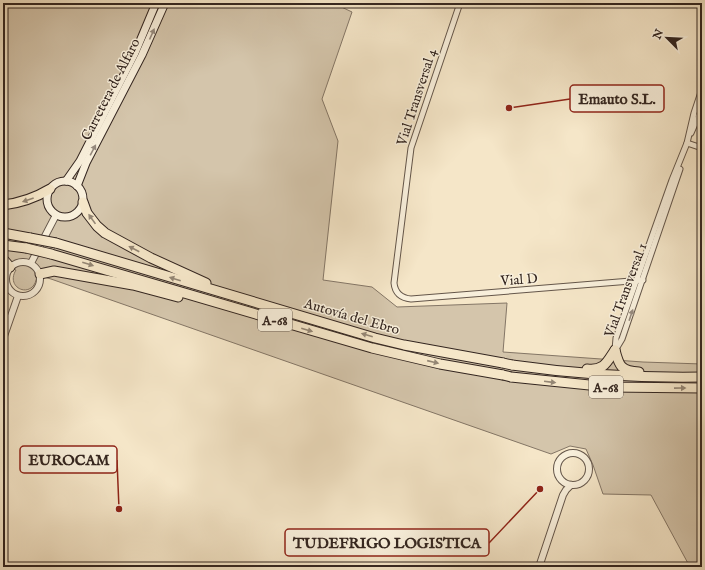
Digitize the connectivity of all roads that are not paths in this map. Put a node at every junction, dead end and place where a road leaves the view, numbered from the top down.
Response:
1 (156, 3) edge
2 (165, 3) edge
3 (460, 3) edge
4 (702, 89) edge
5 (702, 108) edge
6 (687, 143) junction
7 (702, 148) edge
8 (66, 181) junction
9 (77, 186) junction
10 (50, 189) junction
11 (83, 202) junction
12 (3, 206) edge
13 (56, 215) junction
14 (3, 233) edge
15 (3, 245) edge
16 (3, 259) edge
17 (31, 263) junction
18 (7, 270) edge
19 (40, 274) junction
20 (5, 280) edge
21 (643, 280) junction
22 (636, 281) junction
23 (399, 294) joint
24 (18, 296) junction
25 (246, 300) junction
26 (248, 312) junction
27 (3, 339) edge
28 (615, 350) junction
29 (508, 364) junction
30 (702, 372) edge
31 (702, 377) edge
32 (702, 388) edge
33 (562, 480) junction
34 (571, 485) junction
35 (563, 495) junction
36 (539, 567) edge

1 - 8 main road, Carretera de Alfaro
9 -> 2 main road, Carretera de Alfaro
3 - 23 street, Vial Transversal 4
4 - 6 street, Vial Transversal 1
5 - 6 street, Vial Transversal 1
6 - 7 street
6 - 21 street, Vial Transversal 1
6 - 22 street, Vial Transversal 1
8 - 9 main road
8 - 10 main road
9 - 11 main road
10 -> 12 highway
10 - 13 main road
11 - 13 main road
25 -> 11 highway
13 - 17 street
25 -> 14 highway, Autovía del Ebro / A-68, bridge
15 -> 26 highway, Autovía del Ebro / A-68, bridge
16 - 18 highway
17 - 18 street
17 - 19 street
18 - 20 street
19 - 24 street
19 - 26 highway
20 - 24 street
21 - 22 street, Vial D
28 -> 21 street, Vial Transversal 1
22 - 23 street, Vial D
22 - 28 street, Vial Transversal 1
24 - 27 street
29 -> 25 highway, Autovía del Ebro / A-68
26 -> 32 highway, Autovía del Ebro / A-68
28 - 29 highway
28 - 30 highway
29 - 31 highway, Autovía del Ebro / A-68
33 - 34 street
33 - 34 street
33 - 35 street
34 - 35 street
35 - 36 street

